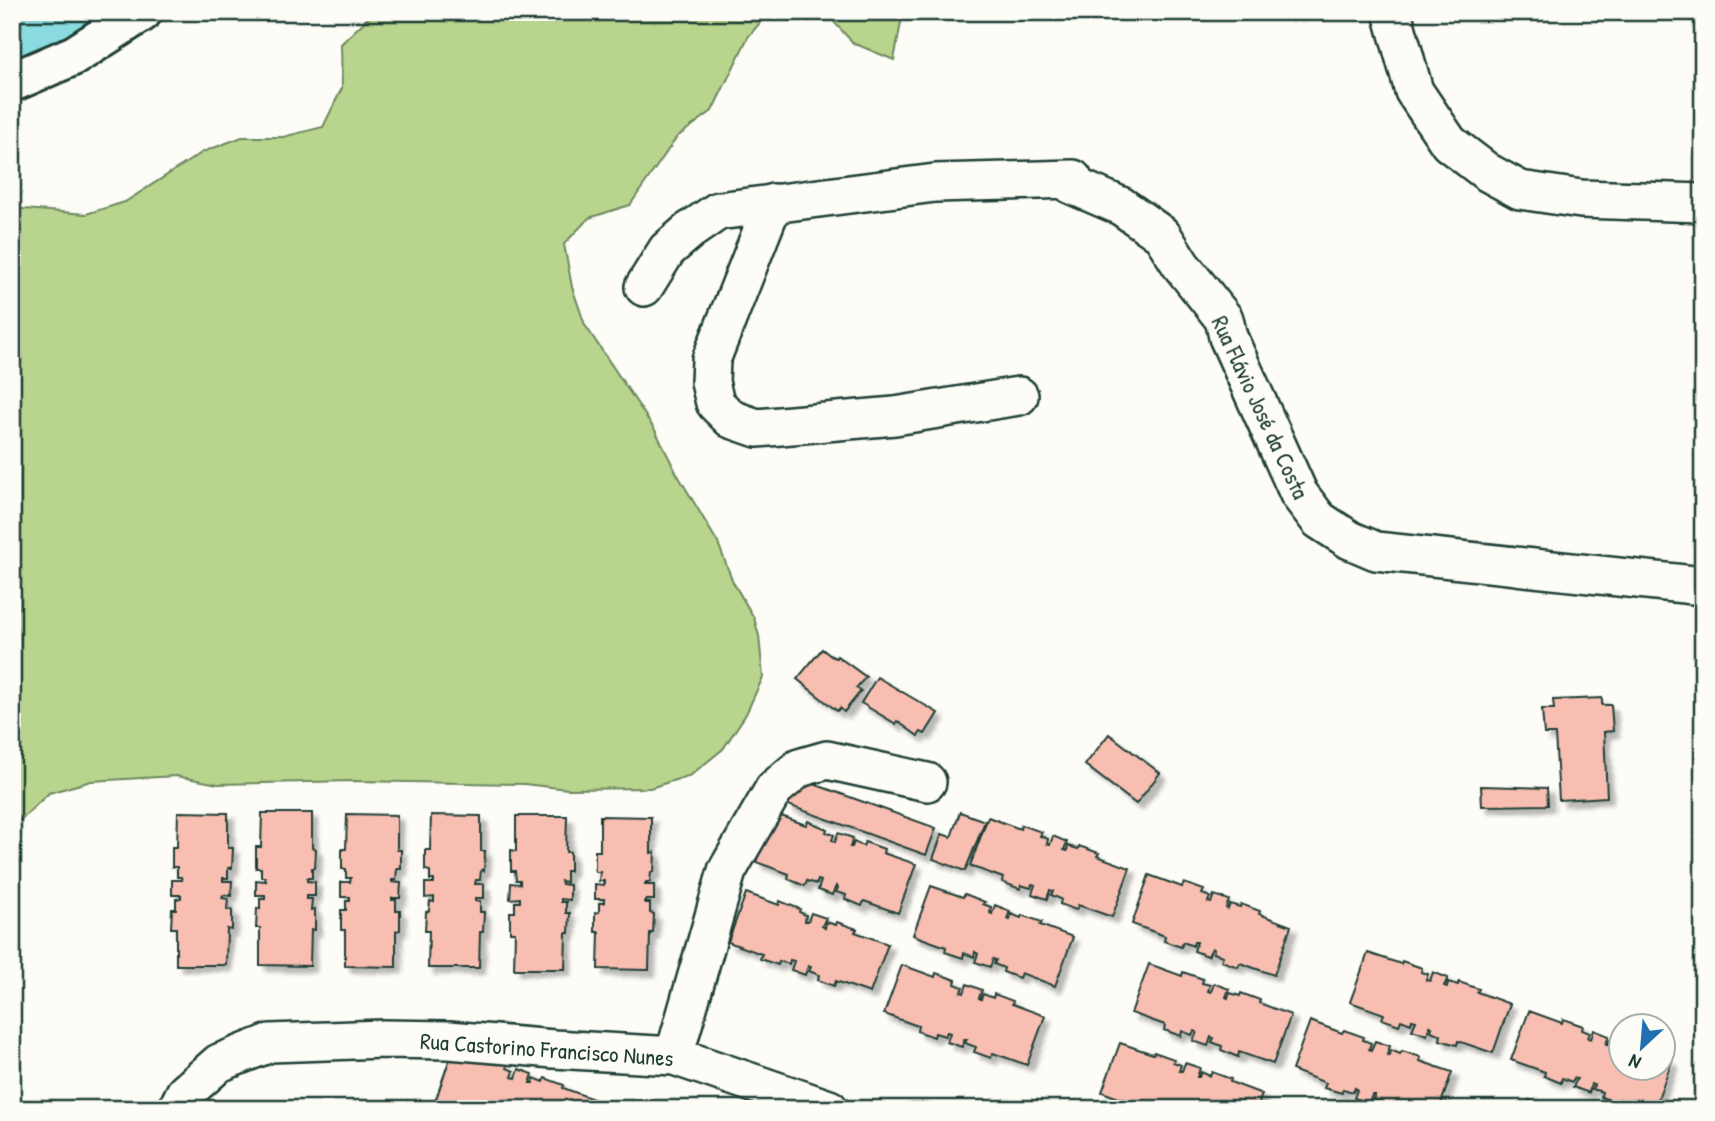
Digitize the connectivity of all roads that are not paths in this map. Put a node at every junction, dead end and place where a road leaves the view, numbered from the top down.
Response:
1 (142, 12) edge
2 (1392, 12) edge
3 (12, 82) edge
4 (773, 203) junction
5 (1703, 203) edge
6 (644, 288) dead end
7 (1019, 396) dead end
8 (1703, 586) edge
9 (927, 782) dead end
10 (674, 1056) junction
11 (177, 1109) edge
12 (828, 1109) edge

1 - 3 main road
2 - 5 street
4 - 6 street, Rua Flávio José da Costa
4 - 7 street
4 - 8 street, Rua Flávio José da Costa
9 - 10 street
10 - 11 street, Rua Castorino Francisco Nunes
10 - 12 street, Rua Castorino Francisco Nunes

